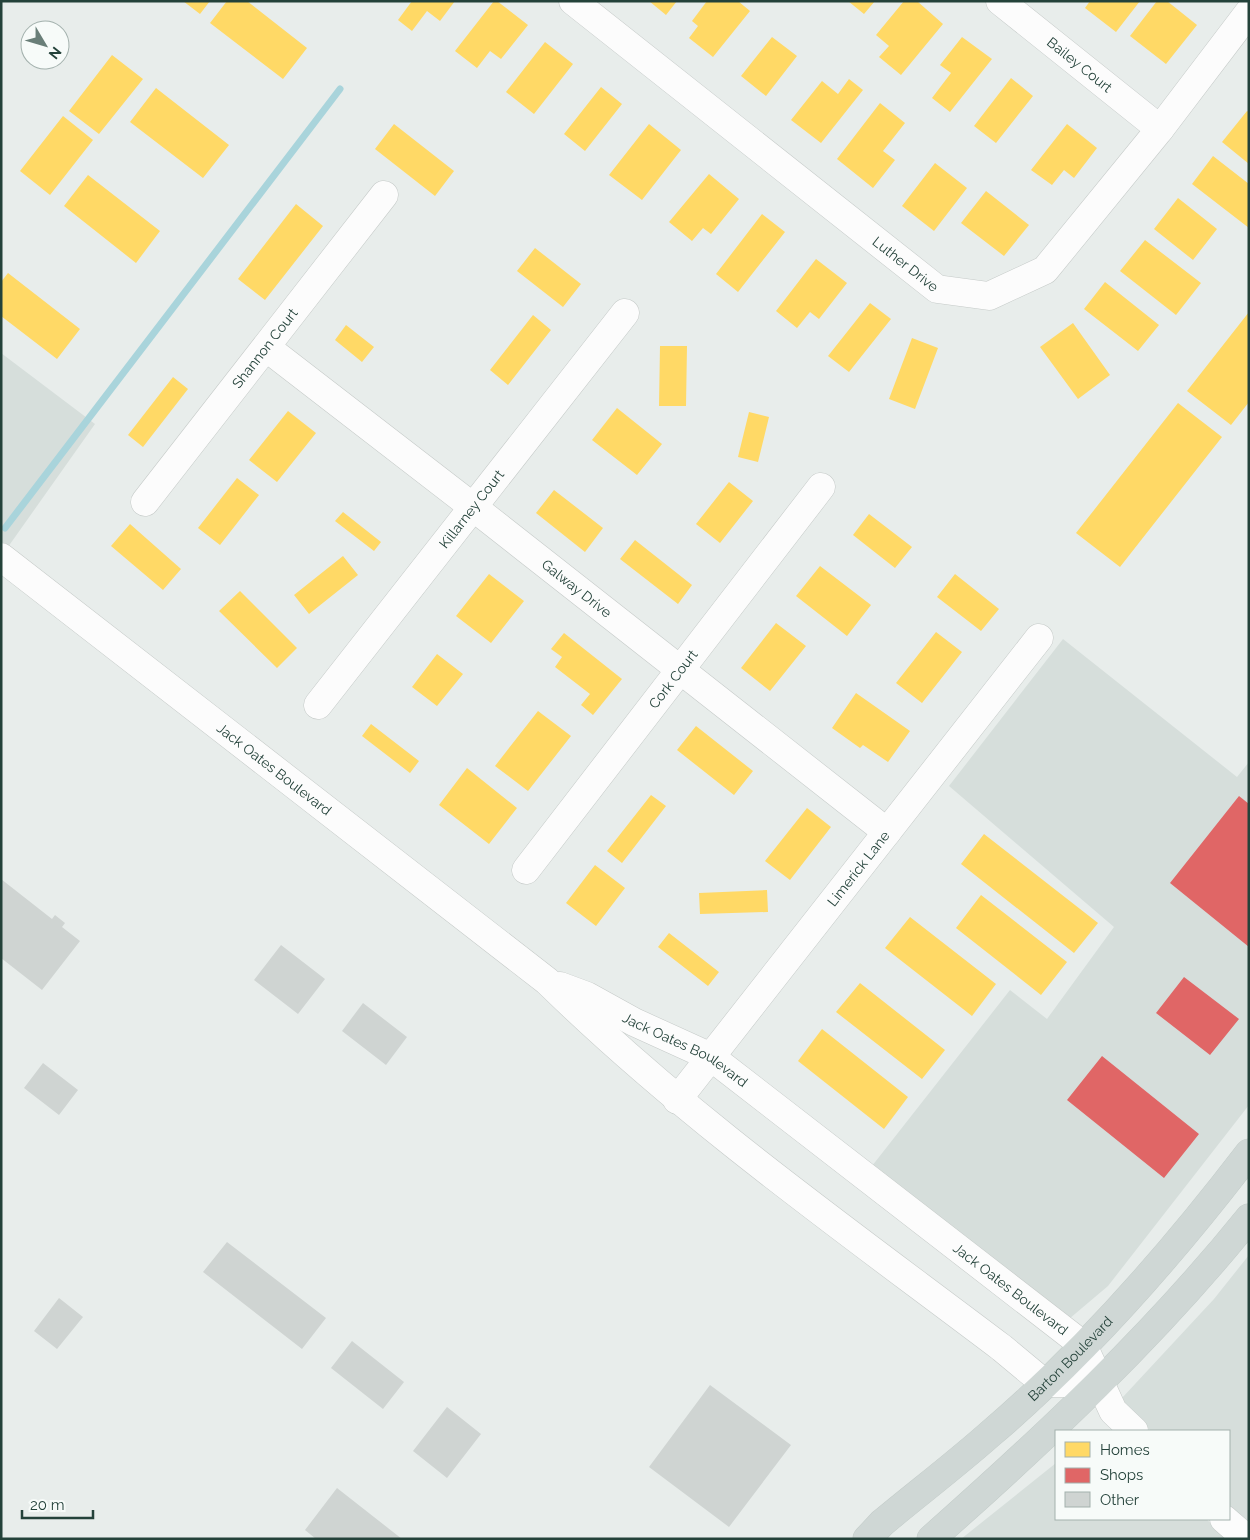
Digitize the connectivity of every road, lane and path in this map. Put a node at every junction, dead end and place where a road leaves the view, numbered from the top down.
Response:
1 (573, 1) edge
2 (1000, 1) edge
3 (1249, 12) edge
4 (1160, 128) junction
5 (384, 195) dead end
6 (625, 313) dead end
7 (267, 348) junction
8 (821, 487) dead end
9 (145, 502) dead end
10 (474, 507) junction
11 (1, 557) edge
12 (1039, 638) dead end
13 (682, 670) junction
14 (318, 705) dead end
15 (887, 832) junction
16 (526, 870) dead end
17 (547, 981) junction
18 (711, 1057) junction
19 (677, 1100) junction
20 (1249, 1153) edge
21 (1249, 1218) edge
22 (1083, 1345) junction
23 (1101, 1383) junction
24 (1044, 1384) junction
25 (1133, 1430) edge
26 (1225, 1520) edge
27 (867, 1539) edge
28 (931, 1539) edge
29 (1247, 1539) edge

1 - 4 street, Luther Drive
2 - 4 street, Bailey Court
3 - 4 street, Luther Drive
5 - 7 street, Shannon Court
6 - 10 street, Killarney Court
7 - 9 street, Shannon Court
7 - 10 street, Galway Drive
8 - 13 street, Cork Court
10 - 13 street, Galway Drive
10 - 14 street, Killarney Court
11 - 17 street, Jack Oates Boulevard
12 - 15 street, Limerick Lane
13 - 15 street, Galway Drive
13 - 16 street, Cork Court
15 - 18 street, Limerick Lane
17 - 18 street, Jack Oates Boulevard
17 - 19 street, Jack Oates Boulevard
18 - 19 street, Limerick Lane
18 - 22 street, Jack Oates Boulevard
19 - 24 street, Jack Oates Boulevard
20 - 22 main road, Barton Boulevard
21 - 23 main road
22 - 23 street, Jack Oates Boulevard
22 - 24 main road, Barton Boulevard
23 - 24 street
23 - 25 street, Jack Oates Boulevard
23 - 28 main road
24 - 27 main road, Barton Boulevard
26 - 29 street

